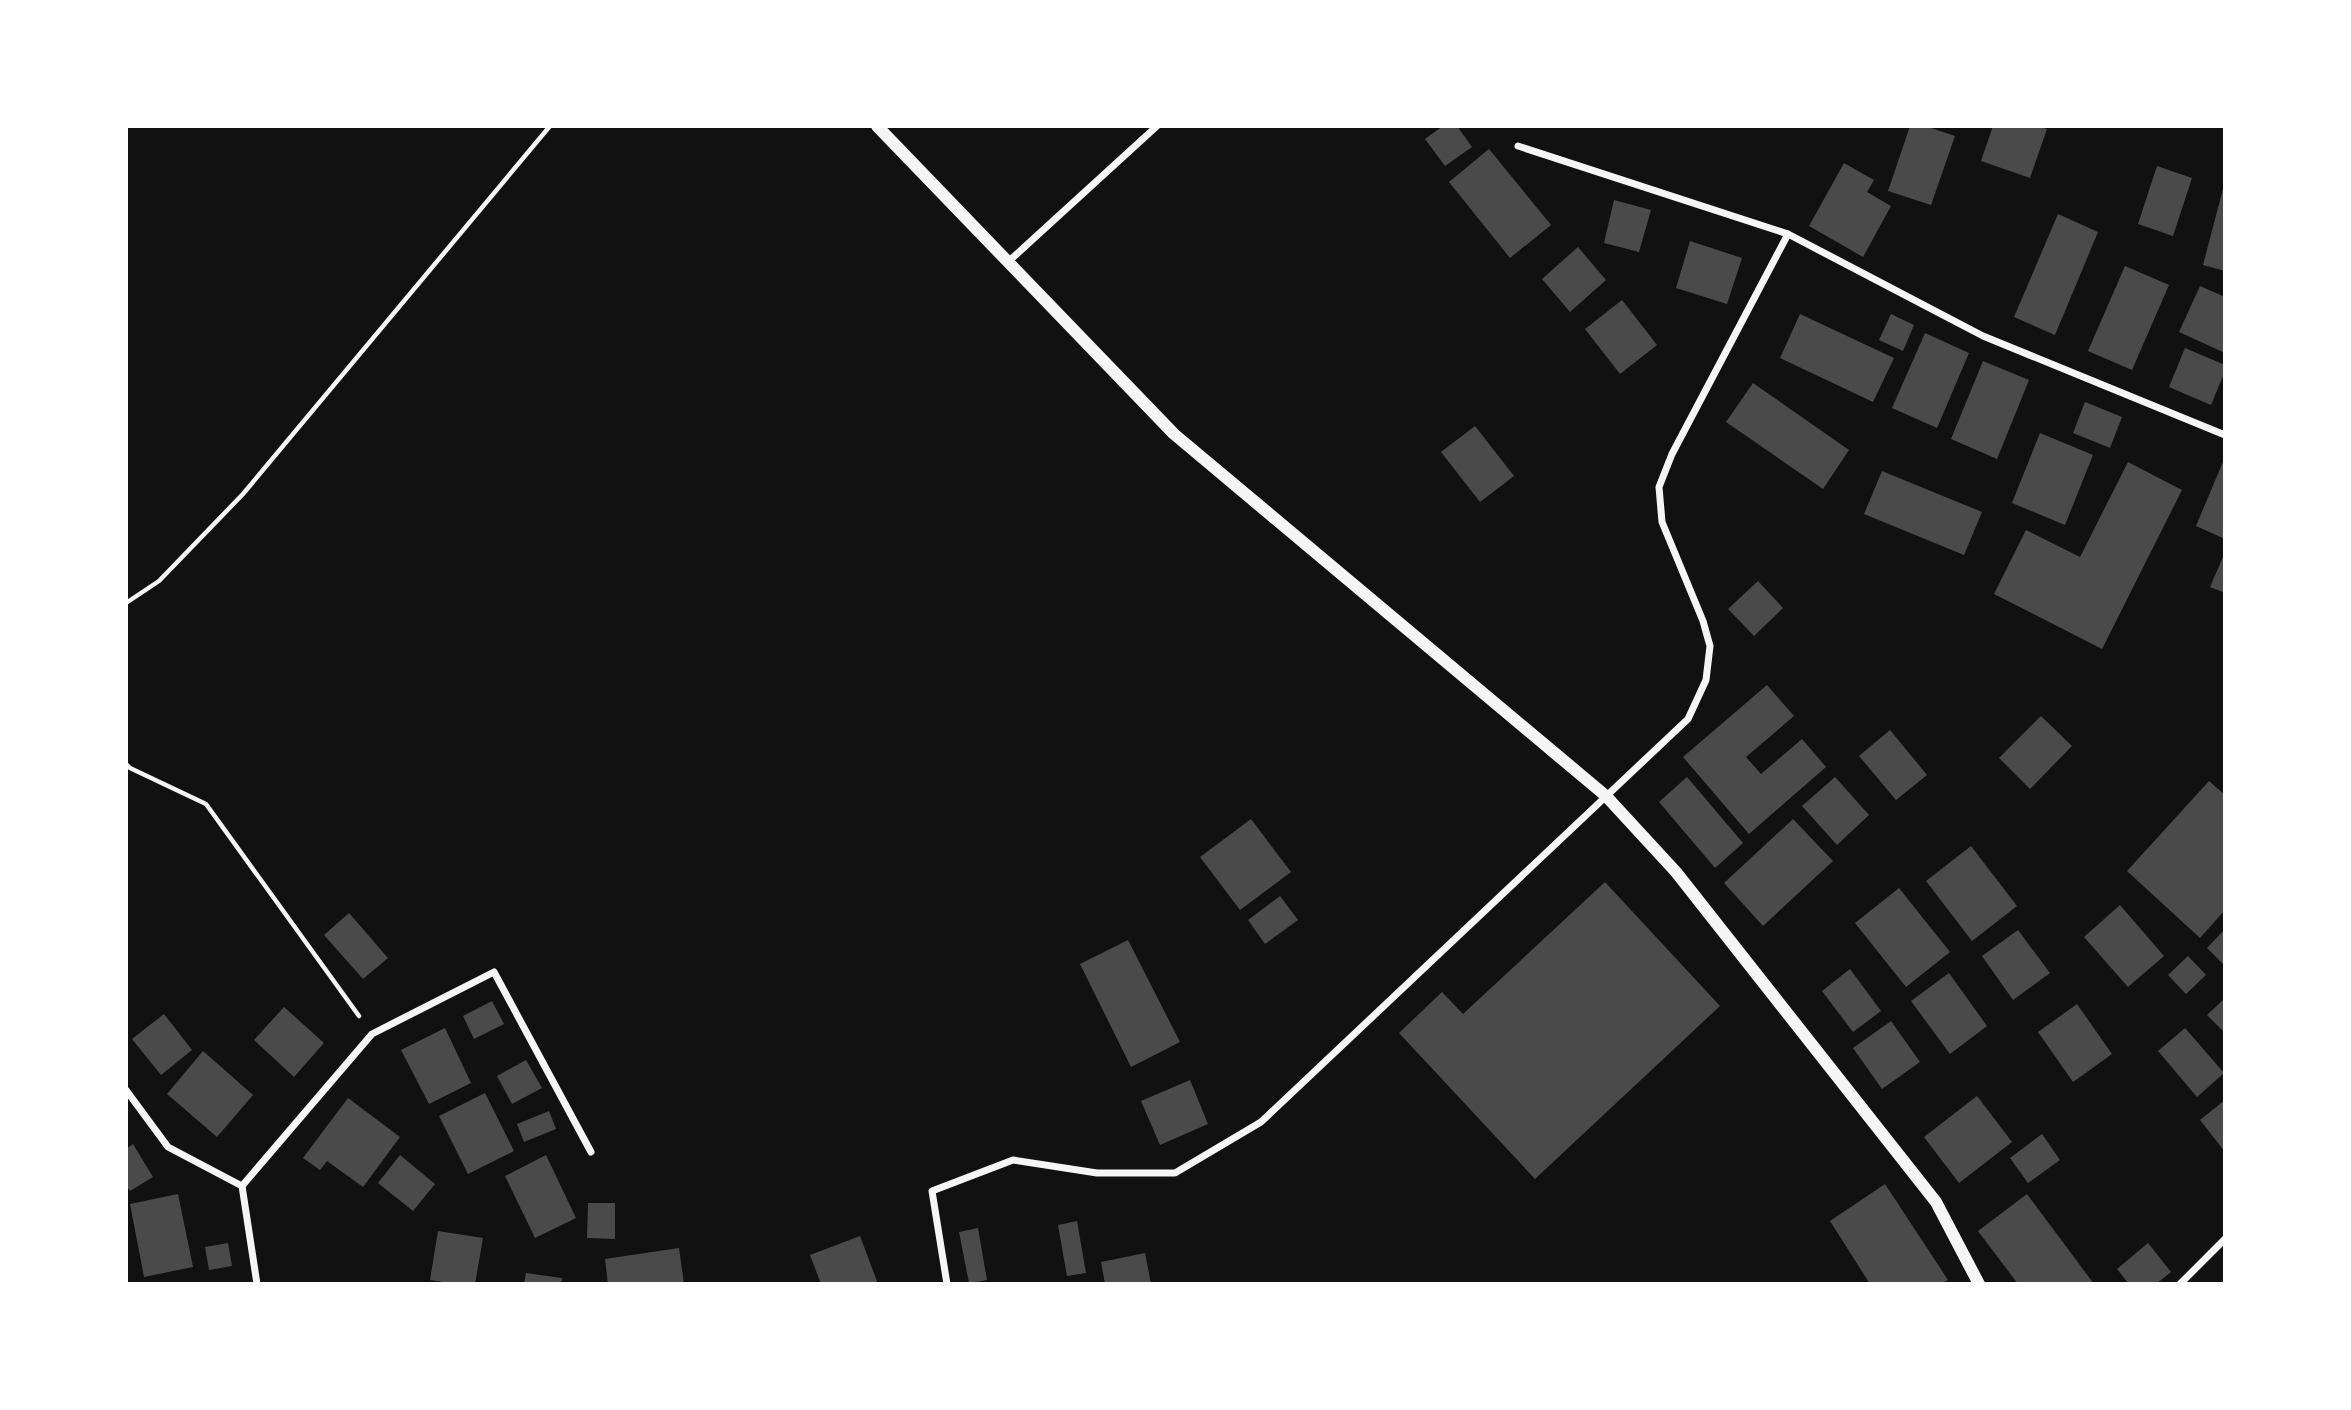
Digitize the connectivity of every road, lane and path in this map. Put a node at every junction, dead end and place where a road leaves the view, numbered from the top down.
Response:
1 (550, 126) edge
2 (877, 126) edge
3 (1157, 126) edge
4 (1518, 146) dead end
5 (1788, 234) junction
6 (1007, 263) junction
7 (2225, 435) edge
8 (126, 603) edge
9 (126, 764) edge
10 (1605, 796) junction
11 (372, 1034) junction
12 (126, 1090) edge
13 (592, 1152) dead end
14 (242, 1185) junction
15 (2225, 1239) edge
16 (257, 1284) edge
17 (947, 1284) edge
18 (1979, 1284) edge
19 (2180, 1284) edge

1 - 8 path
2 - 6 street
3 - 6 street
4 - 5 street
5 - 7 street
5 - 10 street
6 - 10 street
9 - 11 path
10 - 17 street
10 - 18 street
11 - 13 street
11 - 14 street
12 - 14 street
14 - 16 street
15 - 19 street

